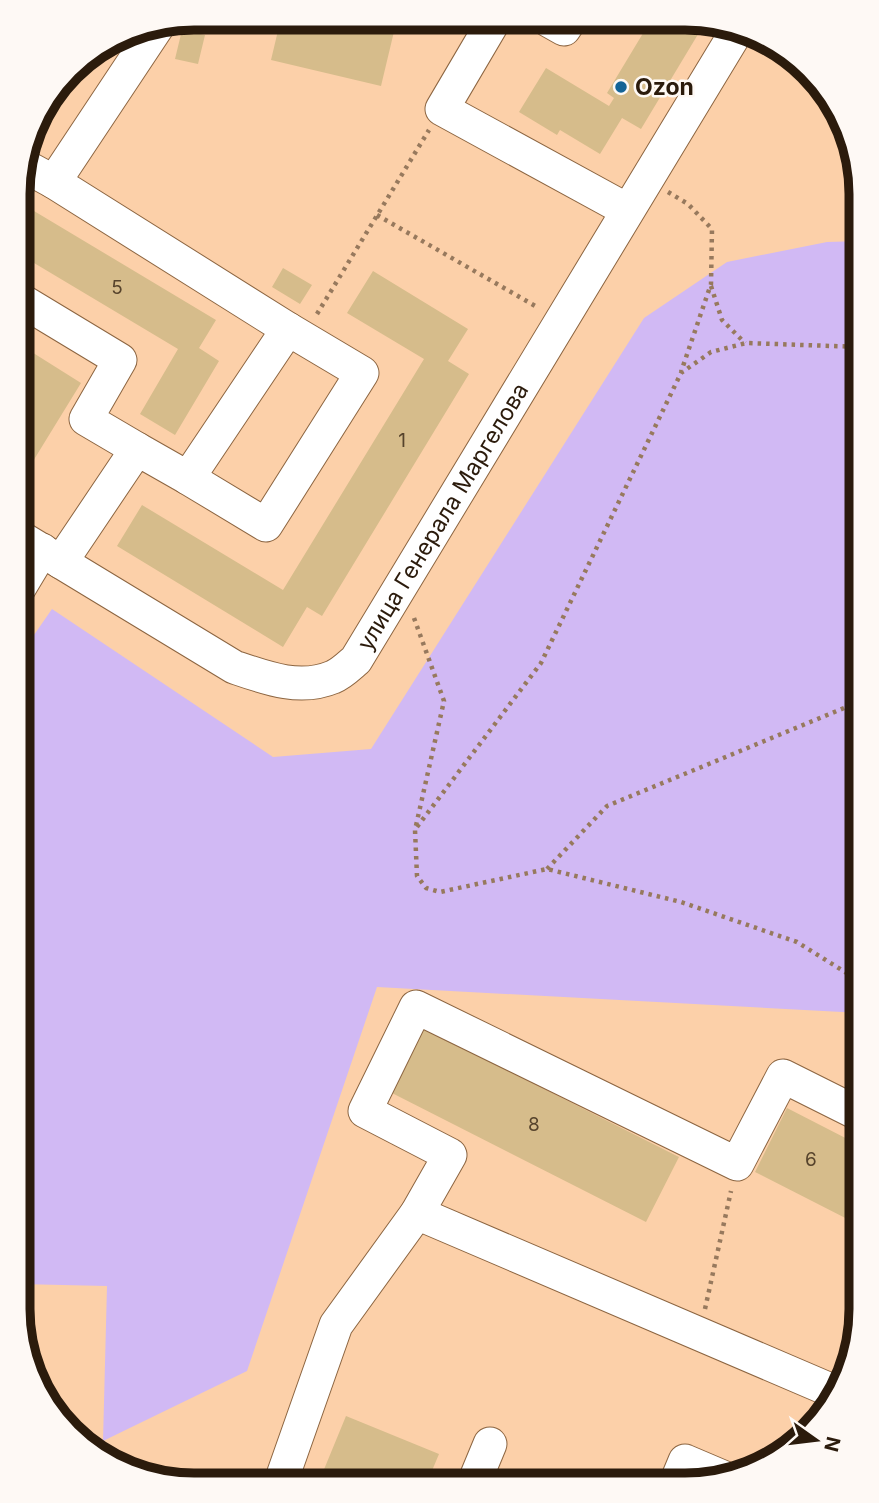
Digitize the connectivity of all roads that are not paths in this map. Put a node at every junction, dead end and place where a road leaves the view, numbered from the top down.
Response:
1 (489, 30) edge
2 (152, 35) edge
3 (733, 37) edge
4 (32, 169) edge
5 (54, 182) junction
6 (627, 210) junction
7 (30, 306) edge
8 (295, 334) junction
9 (137, 449) junction
10 (188, 478) junction
11 (40, 549) edge
12 (30, 568) edge
13 (849, 1109) edge
14 (417, 1213) junction
15 (828, 1389) edge
16 (489, 1444) dead end
17 (709, 1471) edge
18 (284, 1473) edge
19 (478, 1473) edge
20 (680, 1473) edge

1 - 6 street
2 - 5 street
3 - 6 street, улица Генерала Маргелова
4 - 5 street
5 - 8 street
6 - 11 street, улица Генерала Маргелова
7 - 9 street
8 - 10 street
8 - 10 street
9 - 10 street
9 - 11 street
11 - 12 street
13 - 14 street
14 - 15 street
14 - 18 street
16 - 19 street
17 - 20 street

